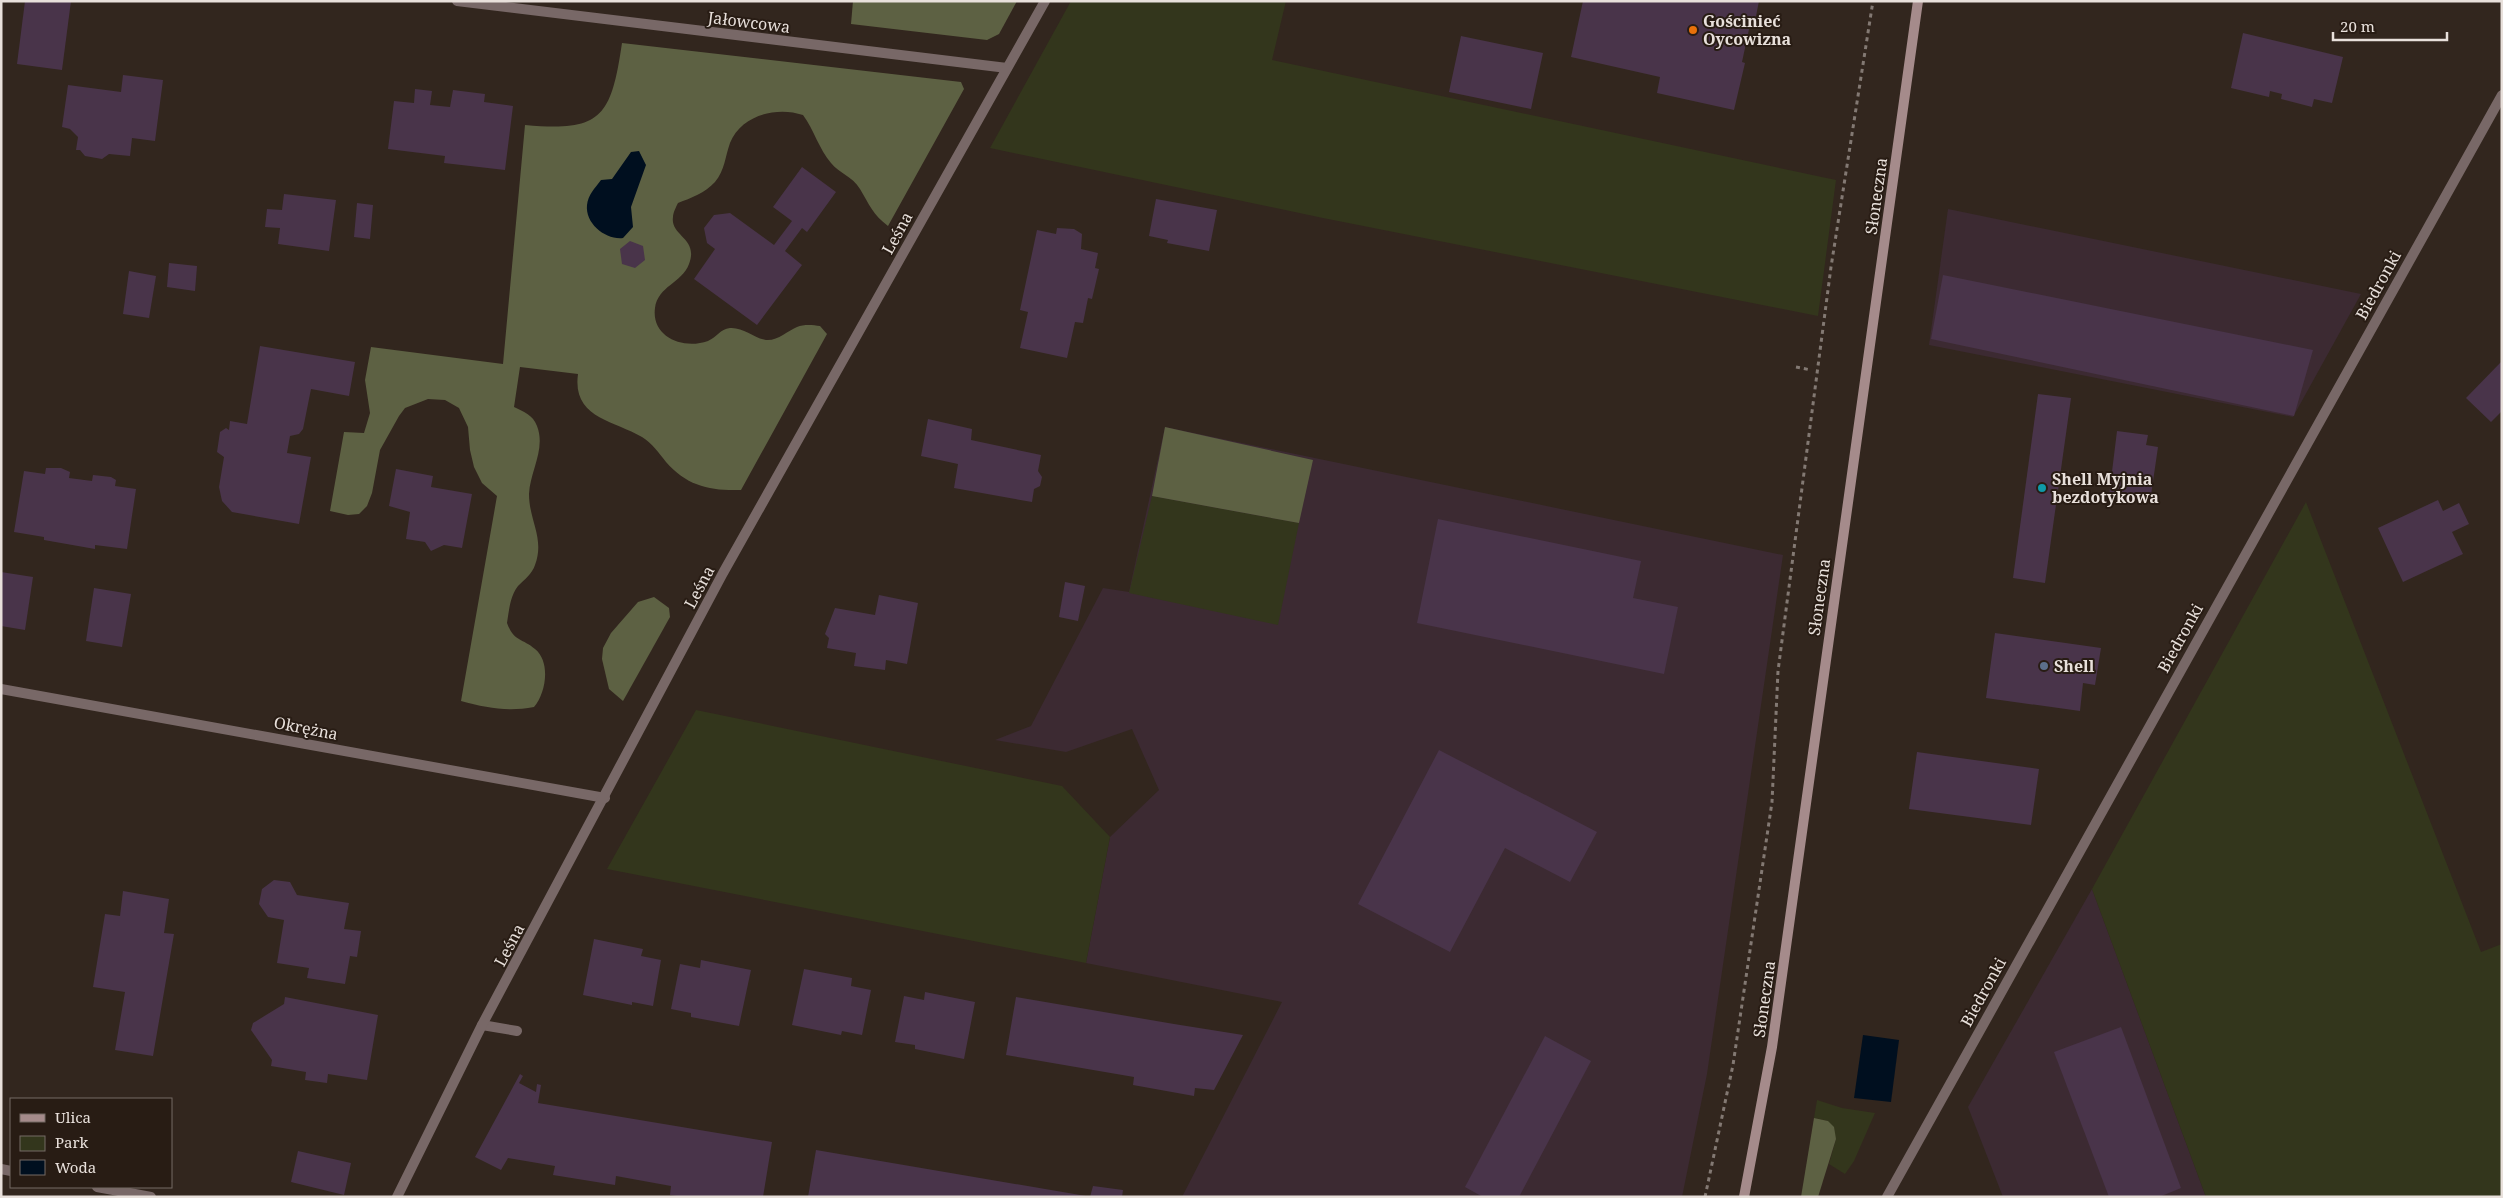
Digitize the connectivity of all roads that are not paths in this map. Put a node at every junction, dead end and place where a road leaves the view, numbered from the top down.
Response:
1 (457, 1) edge
2 (1045, 1) edge
3 (1918, 1) edge
4 (1008, 68) junction
5 (2502, 95) edge
6 (1, 689) edge
7 (605, 798) junction
8 (482, 1025) junction
9 (517, 1031) dead end
10 (102, 1188) edge
11 (151, 1197) edge
12 (397, 1197) edge
13 (1744, 1197) edge
14 (1887, 1197) edge

1 - 4 street, Jałowcowa
2 - 4 street, Leśna
3 - 13 main road, Słoneczna
4 - 7 street, Leśna
5 - 14 street, Biedronki
6 - 7 street, Okrężna
7 - 8 street, Leśna
8 - 9 street
8 - 12 street, Leśna
10 - 11 street

